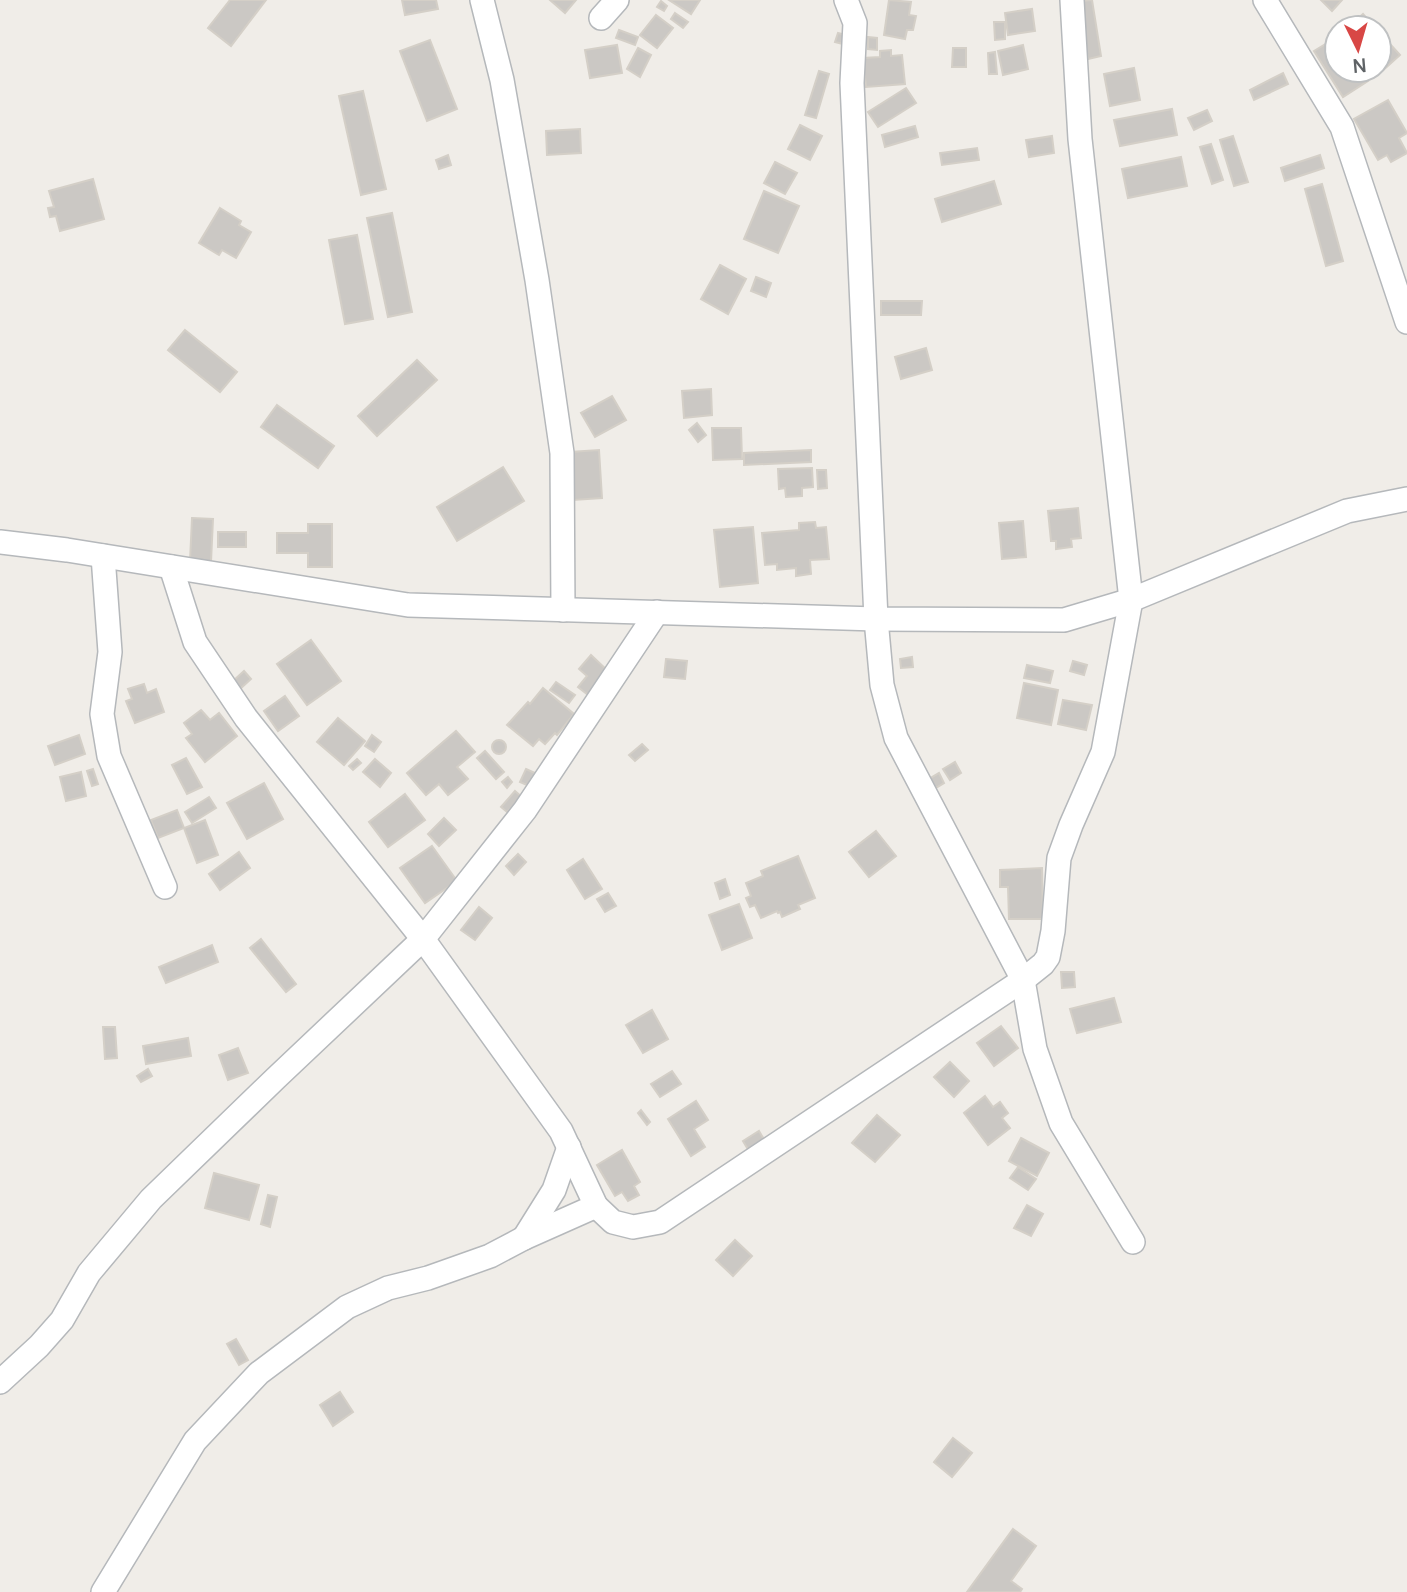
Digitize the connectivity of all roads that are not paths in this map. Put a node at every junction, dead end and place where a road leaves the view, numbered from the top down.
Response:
1 (482, 0) edge
2 (617, 0) edge
3 (846, 0) edge
4 (1072, 0) edge
5 (1265, 0) edge
6 (601, 18) dead end
7 (1407, 321) edge
8 (1407, 499) edge
9 (0, 541) edge
10 (103, 556) junction
11 (171, 567) junction
12 (1131, 600) junction
13 (563, 610) junction
14 (657, 612) junction
15 (876, 619) junction
16 (165, 887) dead end
17 (423, 939) junction
18 (1023, 980) junction
19 (569, 1147) junction
20 (596, 1206) junction
21 (524, 1238) junction
22 (1133, 1242) dead end
23 (0, 1382) edge
24 (103, 1592) edge

1 - 13 street
2 - 6 street
3 - 15 street
4 - 12 street
5 - 7 street
8 - 12 street
9 - 10 street
10 - 11 street
10 - 16 street
11 - 13 street
11 - 17 street
12 - 15 street
12 - 18 street
13 - 14 street
14 - 15 street
14 - 17 street
15 - 18 street
17 - 19 street
17 - 23 street
18 - 20 street
18 - 22 street
19 - 20 street
19 - 21 street
20 - 21 street
21 - 24 street

